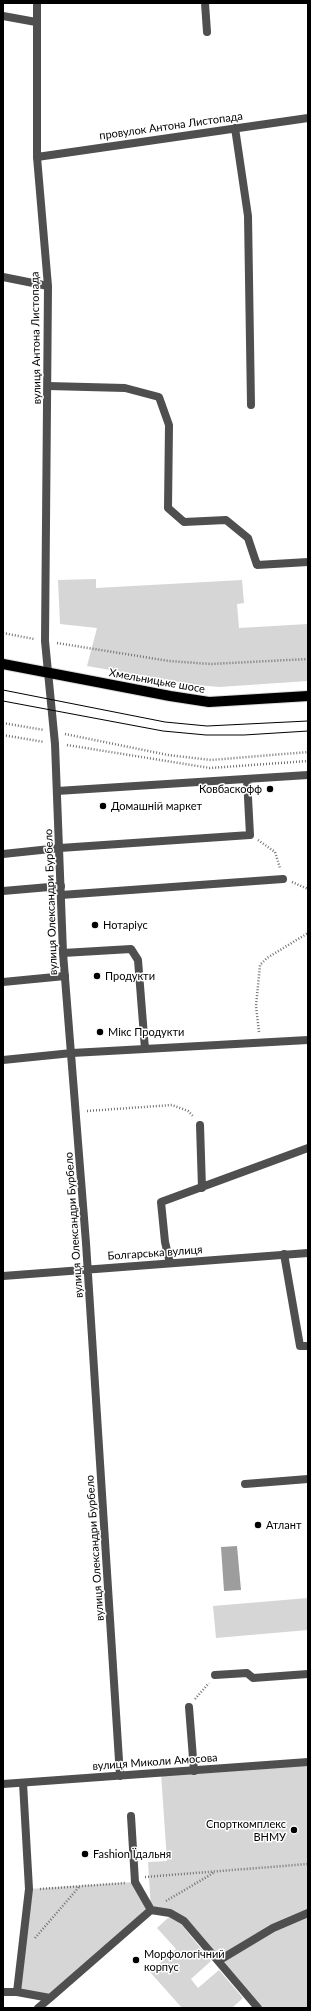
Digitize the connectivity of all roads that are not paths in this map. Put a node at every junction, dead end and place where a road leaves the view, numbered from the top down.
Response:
1 (37, 3) edge
2 (205, 3) edge
3 (3, 16) edge
4 (36, 22) junction
5 (207, 32) dead end
6 (308, 118) edge
7 (235, 128) junction
8 (37, 157) junction
9 (3, 277) edge
10 (48, 286) junction
11 (48, 386) junction
12 (251, 405) dead end
13 (308, 562) edge
14 (3, 664) edge
15 (48, 672) junction
16 (308, 696) edge
17 (308, 775) edge
18 (247, 779) junction
19 (57, 791) junction
20 (60, 848) junction
21 (3, 854) edge
22 (283, 879) road end
23 (61, 886) junction
24 (3, 890) edge
25 (60, 895) junction
26 (63, 953) junction
27 (64, 976) junction
28 (3, 982) edge
29 (308, 1040) edge
30 (145, 1049) junction
31 (72, 1053) junction
32 (3, 1060) edge
33 (200, 1125) road end
34 (308, 1148) edge
35 (202, 1188) junction
36 (308, 1253) edge
37 (284, 1254) junction
38 (170, 1263) junction
39 (88, 1269) junction
40 (3, 1276) edge
41 (308, 1346) edge
42 (308, 1478) edge
43 (245, 1484) dead end
44 (308, 1674) edge
45 (215, 1675) road end
46 (189, 1707) road end
47 (308, 1762) edge
48 (194, 1771) junction
49 (120, 1776) junction
50 (23, 1783) junction
51 (3, 1784) edge
52 (131, 1816) dead end
53 (151, 1910) junction
54 (308, 1913) edge
55 (218, 1961) junction
56 (3, 1992) edge
57 (17, 1992) junction
58 (50, 1998) junction
59 (38, 2008) edge
60 (258, 2008) edge

1 - 4 street, вулиця Антона Листопада
2 - 5 street
3 - 4 street
4 - 8 street, вулиця Антона Листопада
6 - 7 street, провулок Антона Листопада
7 - 8 street, провулок Антона Листопада
7 - 12 street
8 - 10 street, вулиця Антона Листопада
9 - 10 street
10 - 11 street, вулиця Антона Листопада
11 - 13 street
11 - 15 street, вулиця Антона Листопада
14 - 15 main road, Хмельницьке шосе
15 - 16 main road, Хмельницьке шосе
15 - 19 street, вулиця Олександри Бурбело
17 - 18 street
18 - 19 street
18 - 20 street
19 - 20 street, вулиця Олександри Бурбело
20 - 21 street
20 - 23 street, вулиця Олександри Бурбело
22 - 25 street
23 - 24 street
23 - 25 street, вулиця Олександри Бурбело
25 - 26 street, вулиця Олександри Бурбело
26 - 27 street, вулиця Олександри Бурбело
26 - 30 street
27 - 28 street
27 - 31 street, вулиця Олександри Бурбело
29 - 30 street
30 - 31 street
31 - 32 street
31 - 39 street, вулиця Олександри Бурбело
33 - 35 street
34 - 35 street
35 - 38 street
36 - 37 street, Болгарська вулиця
37 - 38 street, Болгарська вулиця
37 - 41 street
38 - 39 street, Болгарська вулиця
39 - 40 street, Болгарська вулиця
39 - 49 street, вулиця Олександри Бурбело
42 - 43 street
44 - 45 street
46 - 48 street
47 - 48 street, вулиця Миколи Амосова
48 - 49 street, вулиця Миколи Амосова
49 - 50 street, вулиця Миколи Амосова
50 - 51 street, вулиця Миколи Амосова
50 - 57 street
52 - 53 street
53 - 55 street
53 - 58 street
54 - 55 street
55 - 60 street
56 - 57 street
57 - 58 street
58 - 59 street

